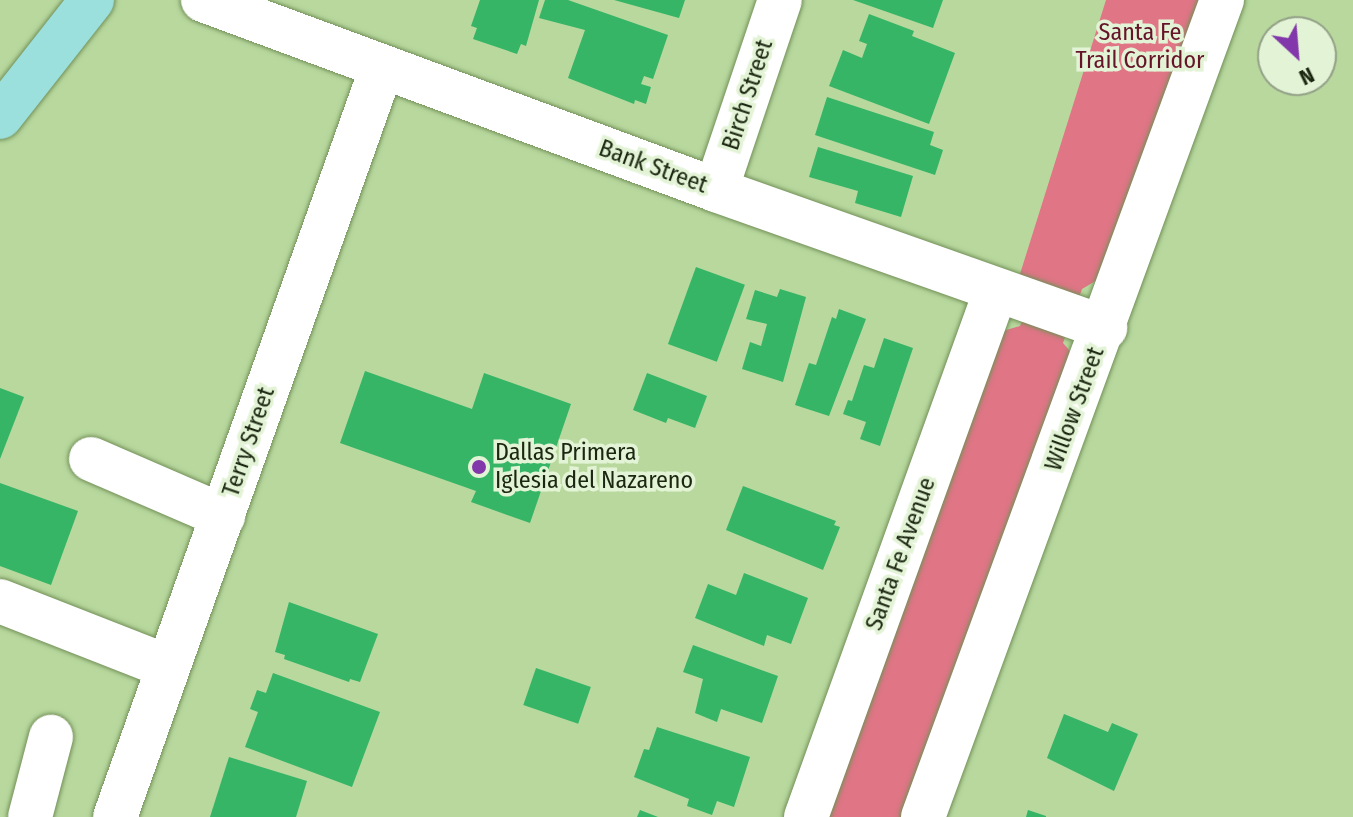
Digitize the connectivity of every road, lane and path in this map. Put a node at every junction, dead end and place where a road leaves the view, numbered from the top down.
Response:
1 (92, 0) edge
2 (203, 0) edge
3 (780, 0) edge
4 (1222, 0) edge
5 (382, 67) junction
6 (0, 117) edge
7 (716, 190) junction
8 (996, 290) junction
9 (1105, 328) junction
10 (91, 459) dead end
11 (223, 516) junction
12 (0, 601) edge
13 (168, 667) junction
14 (51, 737) dead end
15 (30, 817) edge
16 (115, 817) edge
17 (806, 817) edge
18 (923, 817) edge

1 - 6 main road
2 - 5 street, Bank Street
3 - 7 street, Birch Street
4 - 9 street, Willow Street
5 - 7 street, Bank Street
5 - 11 street, Terry Street
7 - 8 street, Bank Street
8 - 9 street, Bank Street
8 - 17 street, Santa Fe Avenue
9 - 18 street, Willow Street
10 - 11 street
11 - 13 street, Terry Street
12 - 13 street
13 - 16 street, Terry Street
14 - 15 street

